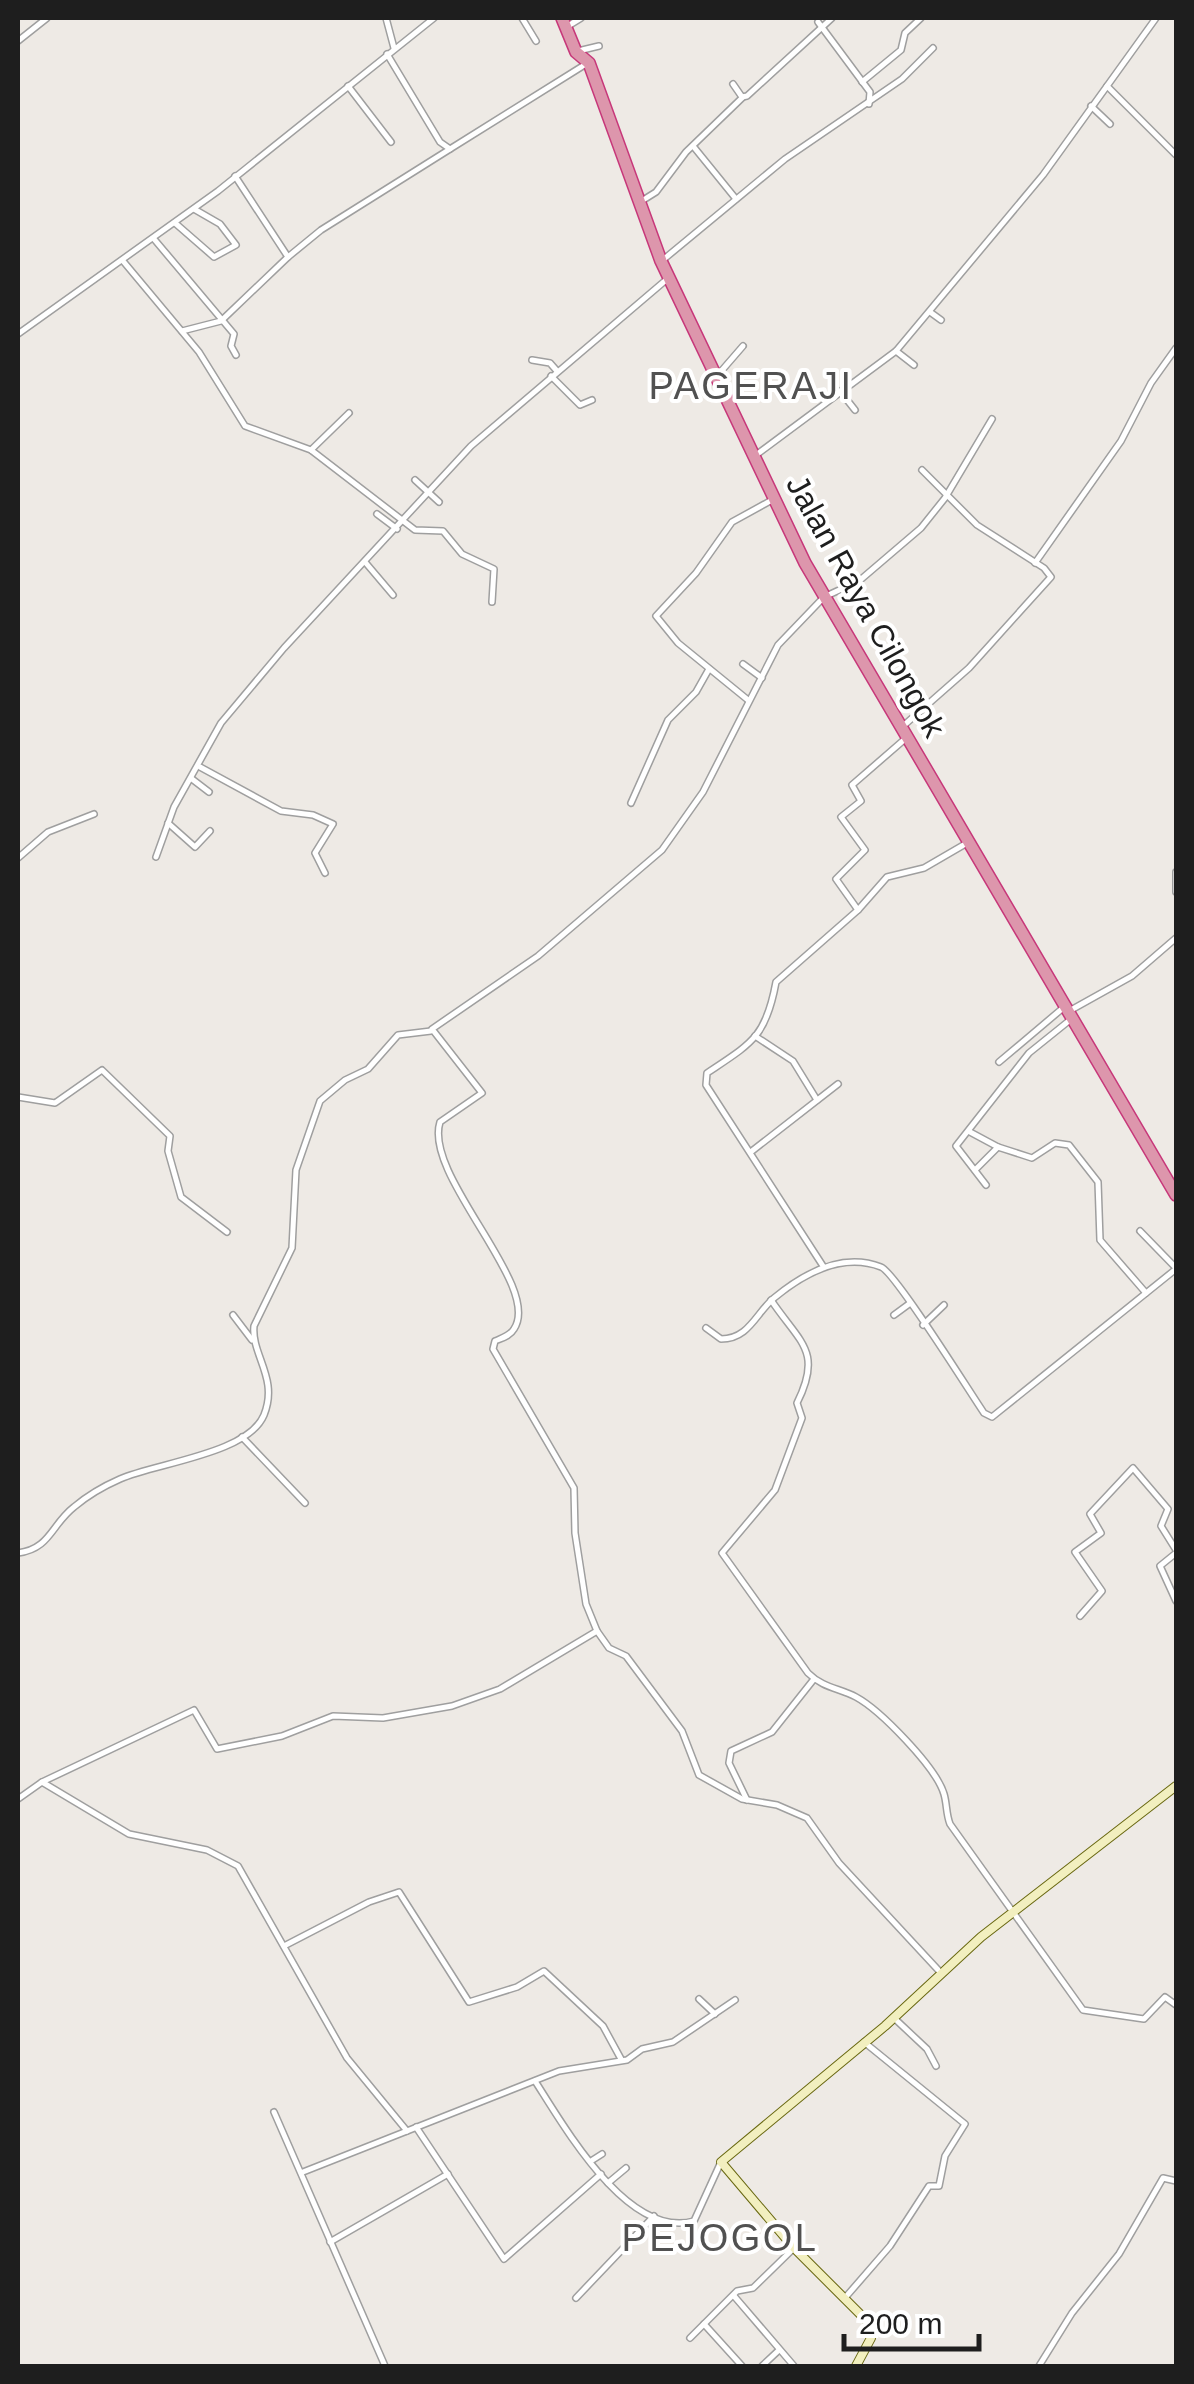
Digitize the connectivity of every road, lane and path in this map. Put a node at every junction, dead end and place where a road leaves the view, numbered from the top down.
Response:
1 (47, 18) edge
2 (386, 18) edge
3 (434, 18) edge
4 (522, 18) edge
5 (581, 18) edge
6 (832, 18) edge
7 (922, 18) edge
8 (1156, 18) edge
9 (818, 22) dead end
10 (564, 23) edge
11 (822, 29) junction
12 (18, 41) edge
13 (536, 41) dead end
14 (599, 46) dead end
15 (932, 48) dead end
16 (391, 51) junction
17 (576, 52) junction
18 (589, 63) junction
19 (862, 82) junction
20 (732, 84) dead end
21 (348, 86) junction
22 (1107, 86) junction
23 (743, 98) junction
24 (869, 104) junction
25 (1091, 106) junction
26 (1110, 124) dead end
27 (391, 142) dead end
28 (693, 146) junction
29 (450, 149) junction
30 (1176, 155) edge
31 (235, 176) junction
32 (736, 200) junction
33 (638, 203) junction
34 (194, 209) junction
35 (175, 223) junction
36 (154, 238) junction
37 (288, 257) junction
38 (661, 260) junction
39 (123, 261) junction
40 (669, 278) junction
41 (930, 312) junction
42 (941, 320) dead end
43 (221, 321) junction
44 (182, 331) junction
45 (18, 334) edge
46 (744, 346) dead end
47 (1176, 348) edge
48 (896, 351) junction
49 (236, 354) dead end
50 (532, 360) dead end
51 (914, 365) dead end
52 (554, 373) junction
53 (716, 378) junction
54 (840, 391) junction
55 (592, 400) dead end
56 (854, 410) dead end
57 (350, 413) dead end
58 (992, 419) dead end
59 (311, 450) junction
60 (754, 456) junction
61 (922, 470) dead end
62 (415, 480) dead end
63 (428, 492) junction
64 (947, 496) junction
65 (774, 498) junction
66 (440, 502) dead end
67 (377, 514) dead end
68 (404, 521) junction
69 (398, 529) junction
70 (365, 562) junction
71 (1035, 563) junction
72 (393, 596) dead end
73 (824, 596) junction
74 (492, 602) dead end
75 (743, 664) dead end
76 (709, 669) junction
77 (762, 678) junction
78 (748, 700) junction
79 (903, 734) junction
80 (200, 766) junction
81 (192, 779) junction
82 (209, 792) dead end
83 (631, 803) dead end
84 (94, 814) dead end
85 (168, 823) junction
86 (210, 831) dead end
87 (967, 843) junction
88 (18, 858) edge
89 (156, 858) dead end
90 (1176, 872) edge
91 (325, 873) dead end
92 (1176, 892) edge
93 (858, 910) junction
94 (1176, 938) edge
95 (1069, 1012) junction
96 (431, 1032) junction
97 (755, 1036) junction
98 (999, 1062) dead end
99 (838, 1084) dead end
100 (18, 1096) edge
101 (817, 1100) junction
102 (970, 1132) junction
103 (998, 1148) junction
104 (752, 1151) junction
105 (975, 1170) junction
106 (986, 1185) dead end
107 (1174, 1186) edge
108 (1140, 1231) dead end
109 (227, 1232) dead end
110 (823, 1266) junction
111 (1176, 1269) edge
112 (1147, 1294) junction
113 (771, 1300) junction
114 (909, 1304) junction
115 (944, 1305) dead end
116 (233, 1315) dead end
117 (894, 1315) dead end
118 (923, 1325) junction
119 (706, 1328) dead end
120 (254, 1342) junction
121 (242, 1437) junction
122 (305, 1503) dead end
123 (1176, 1551) edge
124 (18, 1553) edge
125 (1176, 1601) edge
126 (1080, 1616) dead end
127 (597, 1631) junction
128 (814, 1679) junction
129 (42, 1782) junction
130 (1176, 1786) edge
131 (18, 1799) edge
132 (747, 1800) junction
133 (1013, 1911) junction
134 (284, 1946) junction
135 (942, 1973) junction
136 (699, 2000) dead end
137 (735, 2000) dead end
138 (1176, 2005) edge
139 (715, 2015) junction
140 (894, 2018) junction
141 (864, 2042) junction
142 (621, 2059) junction
143 (936, 2066) dead end
144 (536, 2080) junction
145 (274, 2112) dead end
146 (416, 2127) junction
147 (407, 2131) junction
148 (602, 2154) dead end
149 (591, 2161) junction
150 (721, 2162) junction
151 (626, 2168) dead end
152 (302, 2172) junction
153 (448, 2174) junction
154 (601, 2174) junction
155 (1176, 2181) edge
156 (608, 2182) junction
157 (654, 2216) junction
158 (330, 2242) junction
159 (794, 2248) junction
160 (734, 2296) junction
161 (576, 2298) dead end
162 (844, 2298) junction
163 (704, 2324) junction
164 (690, 2338) dead end
165 (778, 2351) junction
166 (858, 2364) edge
167 (385, 2366) edge
168 (742, 2366) edge
169 (762, 2366) edge
170 (794, 2366) edge
171 (871, 2366) edge
172 (1039, 2366) edge

1 - 12 street
2 - 16 street
3 - 16 street
4 - 13 street
5 - 10 street
6 - 11 street
7 - 19 street
8 - 22 street
9 - 11 street
10 - 17 highway
11 - 19 street
11 - 23 street
14 - 17 street
15 - 24 street
16 - 21 street
16 - 29 street
17 - 18 highway
18 - 29 street
18 - 33 highway, Jalan Raya Cilongok
19 - 24 street
20 - 23 street
21 - 27 street
21 - 31 street
22 - 25 street
22 - 30 street
23 - 28 street
24 - 32 street
25 - 26 street
25 - 41 street
28 - 32 street
28 - 33 street
29 - 37 street
31 - 34 street
31 - 37 street
32 - 38 street
33 - 38 highway, Jalan Raya Cilongok
34 - 35 street
34 - 35 street
35 - 36 street
36 - 39 street
36 - 43 street
37 - 43 street
38 - 40 highway, Jalan Raya Cilongok
39 - 44 street
39 - 45 street
40 - 52 street
40 - 53 highway, Jalan Raya Cilongok
41 - 42 street
41 - 48 street
43 - 44 street
43 - 49 street
44 - 59 street
46 - 53 street
47 - 71 street
48 - 51 street
48 - 54 street
50 - 52 street
52 - 55 street
52 - 63 street
53 - 60 highway, Jalan Raya Cilongok
54 - 56 street
54 - 60 street
57 - 59 street
58 - 64 street
59 - 68 street
60 - 65 highway, Jalan Raya Cilongok
61 - 64 street
62 - 63 street
63 - 66 street
63 - 68 street
64 - 71 street
64 - 73 street
65 - 73 highway, Jalan Raya Cilongok
65 - 76 street
67 - 69 street
68 - 69 street
68 - 74 street
69 - 70 street
70 - 72 street
70 - 80 street
71 - 79 street
73 - 77 street
73 - 79 highway, Jalan Raya Cilongok
75 - 77 street
76 - 78 street
76 - 83 street
77 - 78 street
78 - 96 street
79 - 87 highway, Jalan Raya Cilongok
79 - 93 street
80 - 81 street
80 - 91 street
81 - 82 street
81 - 85 street
84 - 88 street
85 - 86 street
85 - 89 street
87 - 93 street
87 - 95 highway, Jalan Raya Cilongok
90 - 92 street
93 - 97 street
94 - 95 street
95 - 98 street
95 - 102 street
95 - 107 highway, Jalan Raya Cilongok
96 - 120 street
96 - 127 street
97 - 101 street
97 - 104 street
99 - 101 street
100 - 109 street
101 - 104 street
102 - 103 street
102 - 105 street
103 - 105 street
103 - 112 street
104 - 110 street
105 - 106 street
108 - 111 street
110 - 113 street
110 - 114 street
111 - 112 street
112 - 118 street
113 - 119 street
113 - 128 street
114 - 117 street
114 - 118 street
115 - 118 street
116 - 120 street
120 - 121 street
121 - 122 street
121 - 124 street
123 - 125 street
123 - 126 street
127 - 129 street
127 - 132 street
128 - 132 street
128 - 133 street
129 - 131 street
129 - 134 street
130 - 133 street
132 - 135 street
133 - 135 street
133 - 138 street
134 - 142 street
134 - 147 street
135 - 140 street
136 - 139 street
137 - 139 street
139 - 142 street
140 - 141 street
140 - 143 street
141 - 150 street
141 - 162 street
142 - 144 street
144 - 146 street
144 - 149 street
145 - 152 street
146 - 147 street
146 - 153 street
147 - 152 street
148 - 149 street
149 - 154 street
150 - 157 street
150 - 159 street
151 - 156 street
152 - 158 street
153 - 154 street
153 - 158 street
154 - 156 street
155 - 172 street
156 - 157 street
157 - 161 street
158 - 167 street
159 - 160 street
159 - 162 street
160 - 163 street
160 - 165 street
162 - 166 street
163 - 164 street
163 - 168 street
165 - 169 street
165 - 170 street
166 - 171 street

